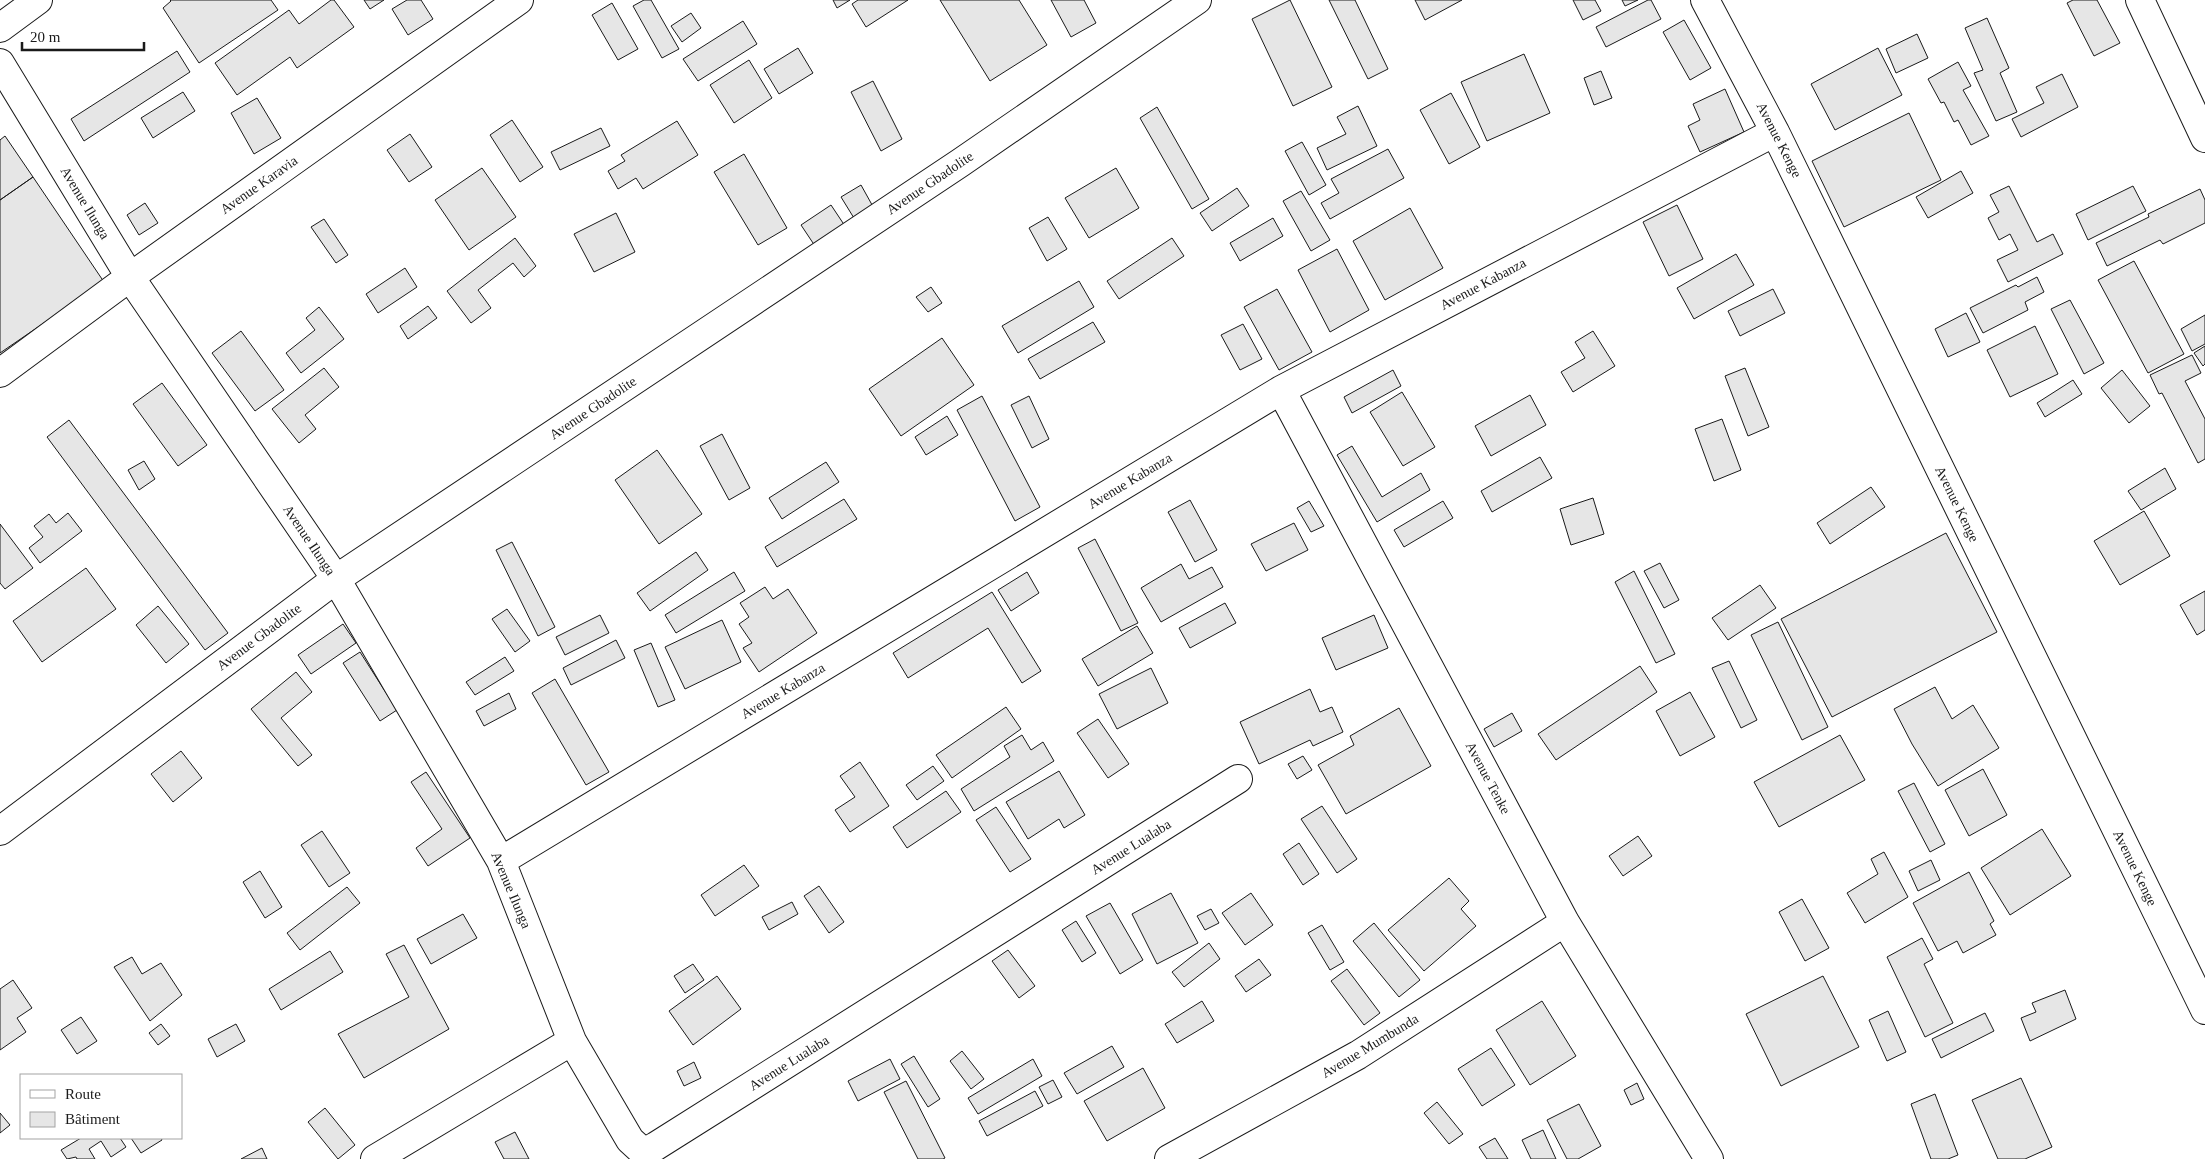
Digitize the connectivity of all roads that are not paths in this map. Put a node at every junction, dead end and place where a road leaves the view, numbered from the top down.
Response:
1 (38, 0) edge
2 (519, 0) edge
3 (1196, 0) edge
4 (1705, 0) edge
5 (2140, 0) edge
6 (0, 28) edge
7 (0, 64) edge
8 (1775, 132) junction
9 (2205, 138) edge
10 (130, 277) junction
11 (0, 373) edge
12 (1281, 390) junction
13 (336, 579) junction
14 (1238, 779) dead end
15 (0, 832) edge
16 (501, 861) junction
17 (1565, 922) junction
18 (2205, 1010) edge
19 (572, 1041) junction
20 (376, 1159) edge
21 (1169, 1159) edge
22 (1708, 1159) edge

1 - 6 street
2 - 10 street, Avenue Karavia
3 - 13 street, Avenue Gbadolite
4 - 8 street, Avenue Kenge
5 - 9 street
7 - 10 street, Avenue Ilunga
8 - 12 street, Avenue Kabanza
8 - 18 street, Avenue Kenge
10 - 11 street, Avenue Karavia
10 - 13 street, Avenue Ilunga
12 - 16 street, Avenue Kabanza
12 - 17 street, Avenue Tenke
13 - 15 street, Avenue Gbadolite
13 - 16 street, Avenue Ilunga
14 - 19 street, Avenue Lualaba
16 - 19 street, Avenue Ilunga
17 - 21 street, Avenue Mumbunda
17 - 22 street, Avenue Tenke
19 - 20 street

